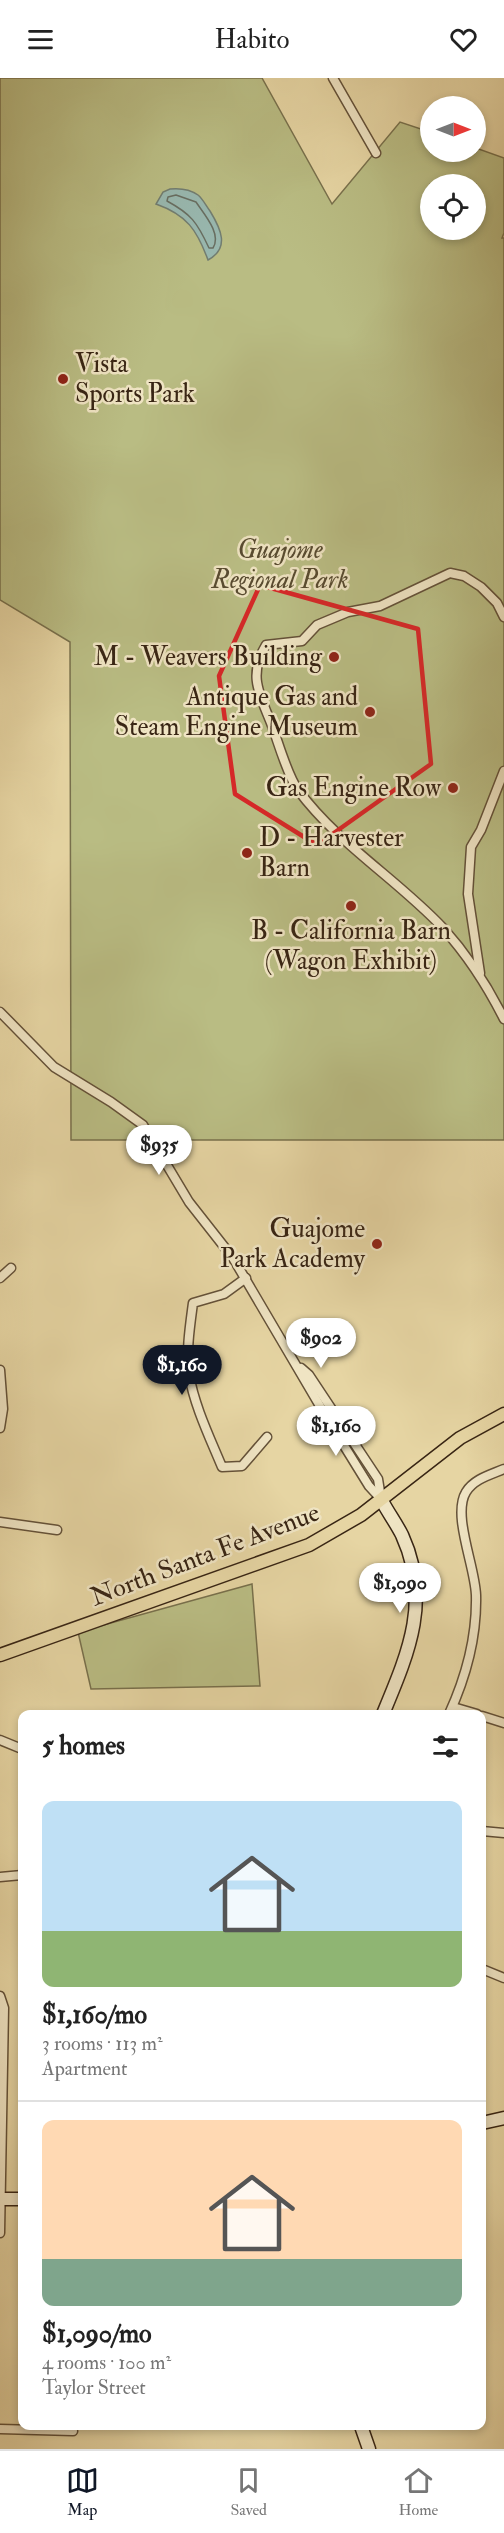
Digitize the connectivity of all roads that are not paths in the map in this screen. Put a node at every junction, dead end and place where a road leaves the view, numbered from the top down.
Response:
1 (333, 78) edge
2 (376, 153) dead end
3 (504, 617) edge
4 (504, 771) edge
5 (480, 973) junction
6 (0, 1012) edge
7 (504, 1019) edge
8 (11, 1268) dead end
9 (0, 1278) edge
10 (246, 1278) junction
11 (0, 1370) edge
12 (504, 1414) edge
13 (0, 1428) edge
14 (267, 1437) dead end
15 (504, 1469) edge
16 (381, 1499) junction
17 (0, 1522) edge
18 (57, 1530) dead end
19 (0, 1655) edge
20 (385, 1710) edge
21 (451, 1710) edge
22 (486, 1717) edge
23 (504, 1723) edge
24 (0, 1740) edge
25 (18, 1747) edge
26 (486, 1831) edge
27 (504, 1833) edge
28 (18, 1875) edge
29 (0, 1876) edge
30 (486, 1971) edge
31 (504, 1978) edge
32 (0, 1996) edge
33 (1, 2095) edge
34 (504, 2118) edge
35 (486, 2122) edge
36 (0, 2199) edge
37 (18, 2199) edge
38 (0, 2233) edge
39 (0, 2429) edge
40 (18, 2429) edge
41 (36, 2430) edge
42 (362, 2430) edge
43 (73, 2431) dead end
44 (369, 2449) edge

1 - 2 street
3 - 5 street
4 - 5 street
5 - 7 street
6 - 10 street
8 - 9 street
10 - 14 street
10 - 16 street
11 - 13 street
12 - 16 main road, North Santa Fe Avenue
15 - 21 street
16 - 19 main road, North Santa Fe Avenue
16 - 20 main road
17 - 18 street
22 - 23 street
24 - 25 street
26 - 27 street
28 - 29 street
30 - 31 street
32 - 33 street
33 - 36 street
34 - 35 main road
36 - 37 main road
36 - 38 street
39 - 40 street
41 - 43 street
42 - 44 main road

